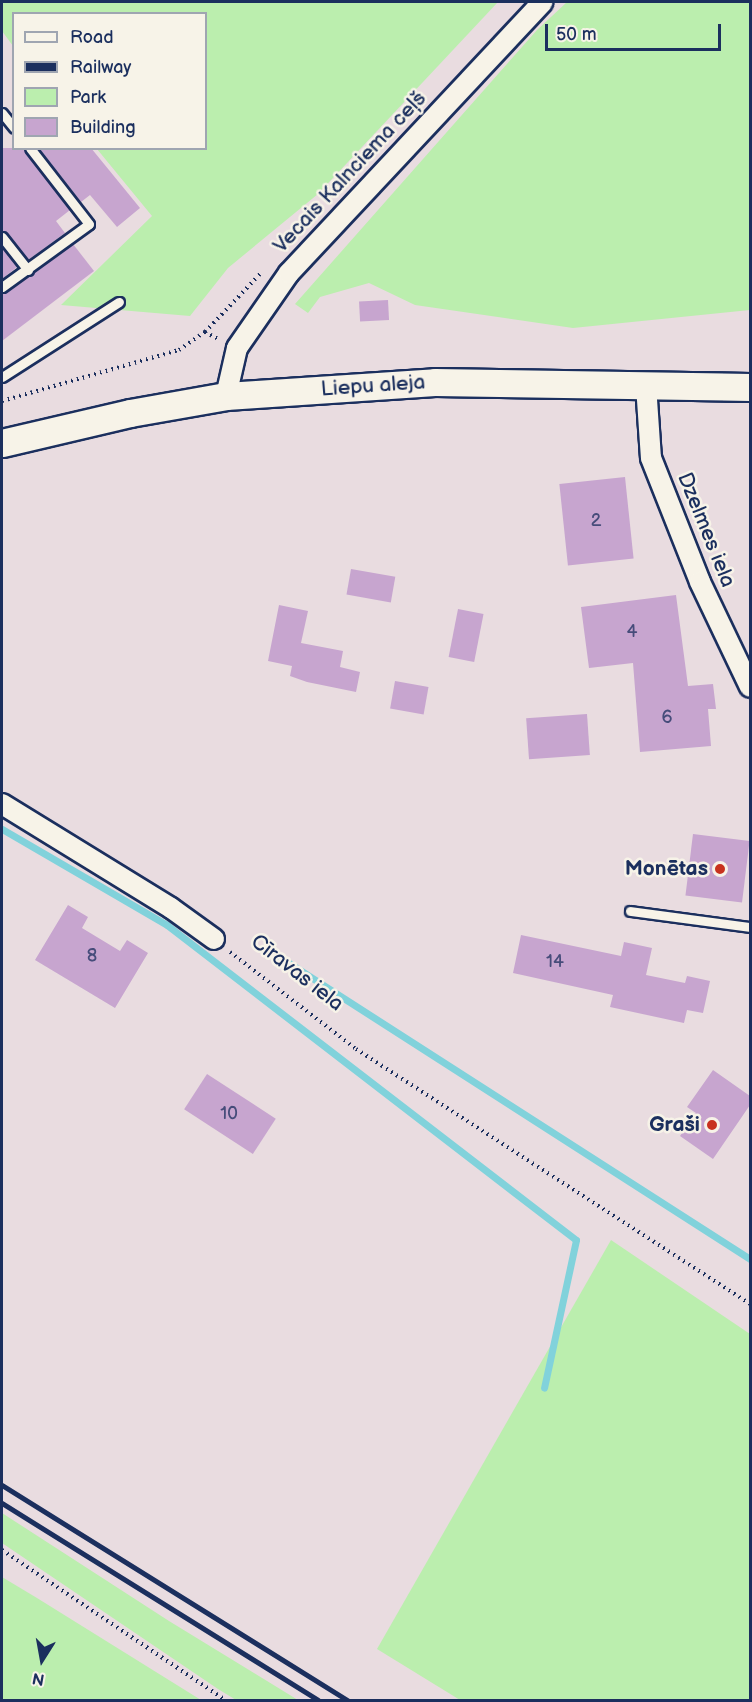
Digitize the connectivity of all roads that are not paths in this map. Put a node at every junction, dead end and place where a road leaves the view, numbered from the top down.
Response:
1 (543, 2) edge
2 (2, 113) edge
3 (12, 126) edge
4 (32, 150) edge
5 (2, 237) edge
6 (28, 270) junction
7 (2, 287) edge
8 (119, 302) dead end
9 (2, 377) edge
10 (646, 385) junction
11 (750, 387) edge
12 (226, 396) junction
13 (2, 443) edge
14 (750, 687) edge
15 (2, 804) edge
16 (630, 911) dead end
17 (750, 927) edge
18 (214, 939) road end

1 - 12 street, Vecais Kalnciema ceļš
2 - 3 lane
4 - 6 lane
5 - 6 lane
6 - 7 lane
8 - 9 lane
10 - 11 street, Liepu aleja
10 - 12 street, Liepu aleja
10 - 14 street, Dzelmes iela
12 - 13 street, Liepu aleja
15 - 18 street
16 - 17 lane

